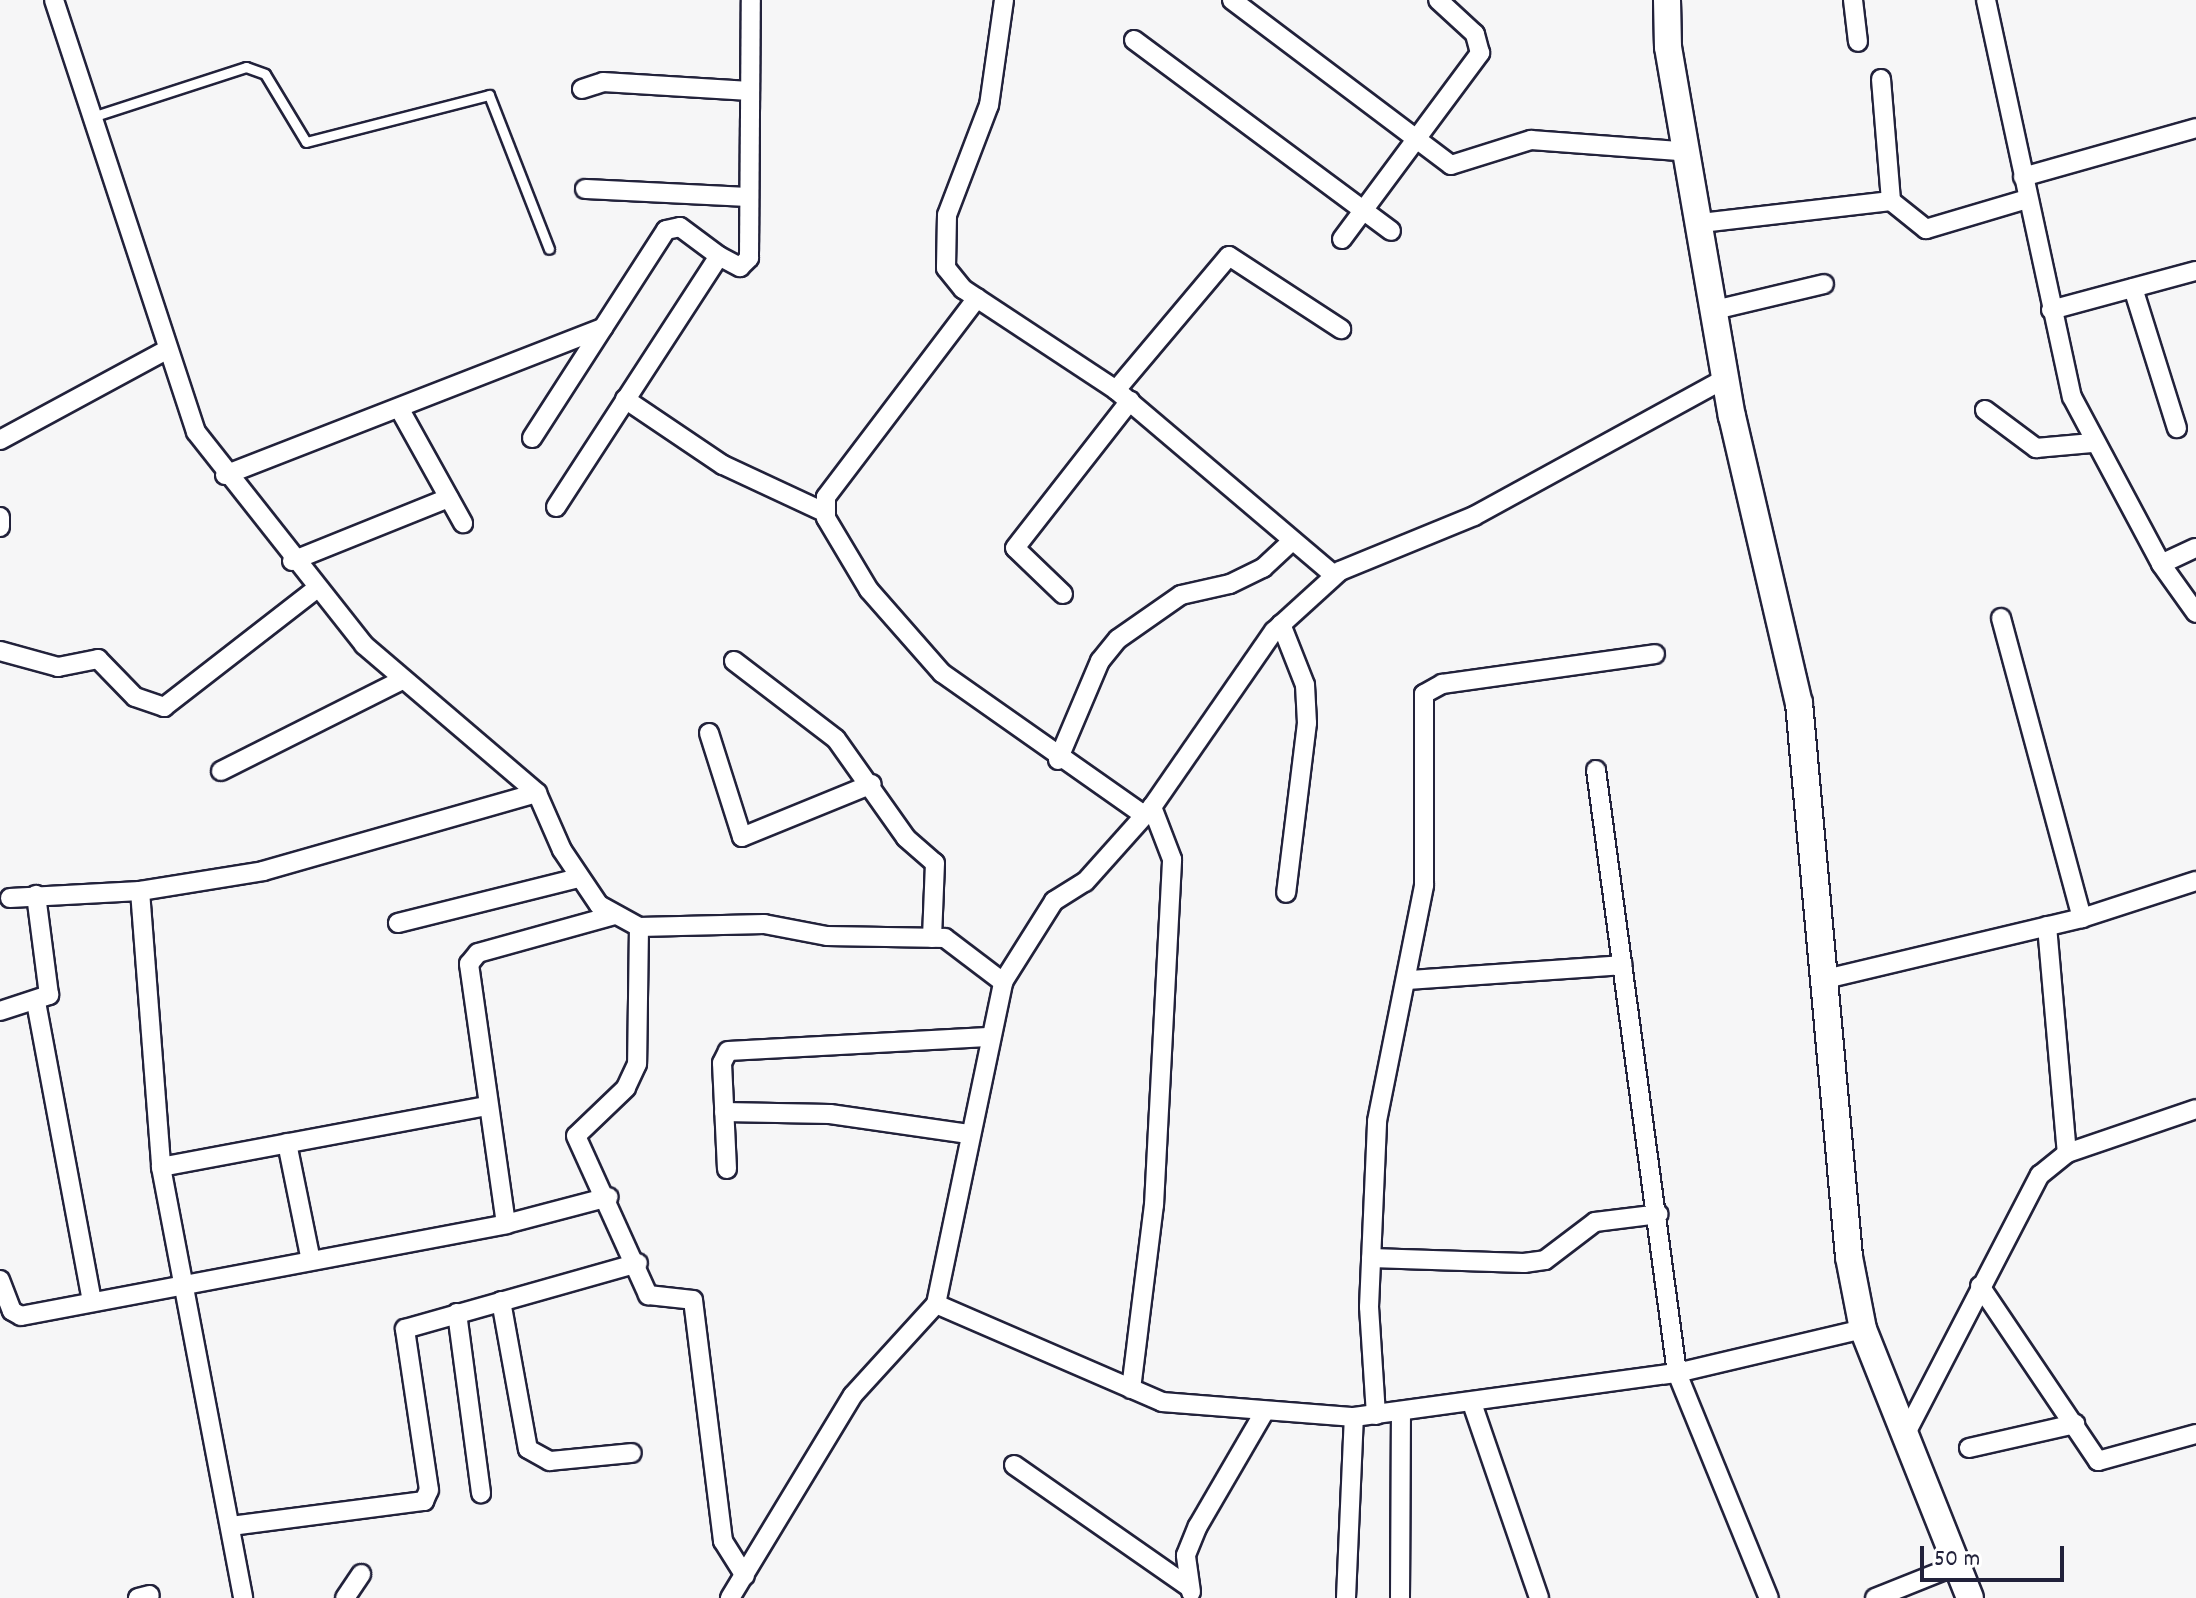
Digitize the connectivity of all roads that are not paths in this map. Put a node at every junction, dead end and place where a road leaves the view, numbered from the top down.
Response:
1 (54, 0) edge
2 (751, 0) edge
3 (1004, 0) edge
4 (1232, 0) edge
5 (1438, 0) edge
6 (1667, 0) edge
7 (1853, 0) edge
8 (1986, 0) edge
9 (1134, 40) dead end
10 (1858, 42) dead end
11 (1881, 79) dead end
12 (582, 89) dead end
13 (750, 91) junction
14 (92, 117) junction
15 (2196, 128) edge
16 (1419, 143) junction
17 (1689, 152) junction
18 (2023, 177) junction
19 (585, 189) dead end
20 (749, 197) junction
21 (2027, 199) junction
22 (1891, 201) junction
23 (1364, 211) junction
24 (1701, 223) junction
25 (1391, 231) dead end
26 (1342, 239) dead end
27 (549, 249) dead end
28 (719, 256) junction
29 (2196, 271) edge
30 (1824, 284) dead end
31 (2133, 288) junction
32 (977, 298) junction
33 (1715, 310) junction
34 (2051, 310) junction
35 (603, 328) junction
36 (1341, 329) dead end
37 (168, 349) junction
38 (1726, 378) junction
39 (1123, 396) junction
40 (625, 399) junction
41 (399, 408) junction
42 (1985, 410) dead end
43 (2177, 428) dead end
44 (532, 438) dead end
45 (0, 440) edge
46 (2092, 443) junction
47 (225, 475) junction
48 (449, 498) junction
49 (556, 507) dead end
50 (824, 512) junction
51 (0, 517) edge
52 (463, 523) dead end
53 (0, 527) edge
54 (1292, 541) junction
55 (2196, 548) edge
56 (292, 561) junction
57 (2161, 564) junction
58 (1334, 575) junction
59 (315, 590) junction
60 (1063, 594) dead end
61 (2196, 613) edge
62 (2001, 618) dead end
63 (1281, 624) junction
64 (0, 651) edge
65 (1655, 654) dead end
66 (734, 661) dead end
67 (400, 681) junction
68 (709, 733) dead end
69 (1058, 760) junction
70 (1596, 770) dead end
71 (221, 771) dead end
72 (872, 784) junction
73 (537, 793) junction
74 (1148, 811) junction
75 (578, 878) junction
76 (2196, 881) edge
77 (140, 891) junction
78 (1286, 893) dead end
79 (36, 895) junction
80 (10, 898) dead end
81 (615, 915) junction
82 (2082, 918) junction
83 (398, 923) dead end
84 (2047, 926) junction
85 (639, 927) junction
86 (932, 938) junction
87 (1622, 965) junction
88 (1826, 979) junction
89 (1409, 980) junction
90 (1003, 982) junction
91 (36, 1002) junction
92 (0, 1011) edge
93 (988, 1037) junction
94 (486, 1106) junction
95 (2196, 1109) edge
96 (724, 1112) junction
97 (969, 1134) junction
98 (287, 1143) junction
99 (2067, 1153) junction
100 (161, 1167) junction
101 (727, 1169) dead end
102 (609, 1197) junction
103 (1659, 1214) junction
104 (506, 1224) junction
105 (1371, 1258) junction
106 (311, 1261) junction
107 (638, 1263) junction
108 (0, 1280) edge
109 (180, 1285) junction
110 (1980, 1286) junction
111 (501, 1301) junction
112 (92, 1302) junction
113 (936, 1304) junction
114 (457, 1313) junction
115 (1863, 1329) junction
116 (1677, 1373) junction
117 (1131, 1389) junction
118 (1473, 1406) junction
119 (1265, 1411) junction
120 (1401, 1413) junction
121 (1376, 1415) junction
122 (1354, 1417) junction
123 (2075, 1424) junction
124 (1906, 1433) junction
125 (2196, 1434) edge
126 (1969, 1448) dead end
127 (632, 1453) dead end
128 (1014, 1465) dead end
129 (481, 1493) dead end
130 (231, 1526) junction
131 (1960, 1564) junction
132 (361, 1574) dead end
133 (745, 1576) junction
134 (1192, 1592) edge
135 (243, 1598) edge
136 (345, 1598) edge
137 (730, 1598) edge
138 (1346, 1598) edge
139 (1400, 1598) edge
140 (1539, 1598) edge
141 (1769, 1598) edge
142 (1875, 1598) edge
143 (1970, 1598) edge

1 - 14 street
2 - 13 street
3 - 32 street
4 - 16 street
5 - 16 street
6 - 17 street
7 - 10 street
8 - 18 street
9 - 23 street
11 - 22 street
12 - 13 street
13 - 20 street
14 - 27 lane
14 - 37 street
15 - 18 street
16 - 17 street
16 - 23 street
17 - 24 street
18 - 21 street
19 - 20 street
20 - 28 street
21 - 22 street
21 - 34 street
22 - 24 street
23 - 25 street
23 - 26 street
24 - 33 street
28 - 35 street
28 - 40 street
29 - 31 street
30 - 33 street
31 - 34 street
31 - 43 street
32 - 39 street
32 - 50 street
33 - 38 street
34 - 46 street
35 - 41 street
35 - 44 street
36 - 39 street
37 - 45 street
37 - 47 street
38 - 58 street
38 - 88 street
39 - 54 street
39 - 60 street
40 - 49 street
40 - 50 street
41 - 47 street
41 - 48 street
42 - 46 street
46 - 57 street
47 - 56 street
48 - 52 street
48 - 56 street
50 - 69 street
51 - 53 street
54 - 58 street
54 - 69 street
55 - 57 street
56 - 59 street
57 - 61 street
58 - 63 street
59 - 64 street
59 - 67 street
62 - 82 street
63 - 74 street
63 - 78 street
65 - 89 street
66 - 72 street
67 - 71 street
67 - 73 street
68 - 72 street
69 - 74 street
70 - 87 street
72 - 86 street
73 - 75 street
73 - 77 street
74 - 90 street
74 - 117 street
75 - 81 street
75 - 83 street
76 - 82 street
77 - 79 street
77 - 100 street
79 - 80 street
79 - 91 street
81 - 85 street
81 - 94 street
82 - 84 street
84 - 88 street
84 - 99 street
85 - 86 street
85 - 102 street
86 - 90 street
87 - 89 street
87 - 103 street
88 - 115 street
89 - 105 street
90 - 93 street
91 - 92 street
91 - 112 street
93 - 96 street
93 - 97 street
94 - 98 street
94 - 104 street
95 - 99 street
96 - 97 street
96 - 101 street
97 - 113 street
98 - 100 street
98 - 106 street
99 - 110 street
100 - 109 street
102 - 104 street
102 - 107 street
103 - 105 street
103 - 116 street
104 - 106 street
105 - 121 street
106 - 109 street
107 - 111 street
107 - 133 street
108 - 112 street
109 - 112 street
109 - 130 street
110 - 123 street
110 - 124 street
111 - 114 street
111 - 127 street
113 - 117 street
113 - 133 street
114 - 129 street
114 - 130 street
115 - 116 street
115 - 124 street
116 - 118 street
116 - 141 street
117 - 119 street
118 - 120 street
118 - 140 street
119 - 122 street
119 - 134 street
120 - 121 street
120 - 139 street
121 - 122 street
122 - 138 street
123 - 125 street
123 - 126 street
124 - 131 street
128 - 134 street
130 - 135 street
131 - 142 street
131 - 143 street
132 - 136 street
133 - 137 street

